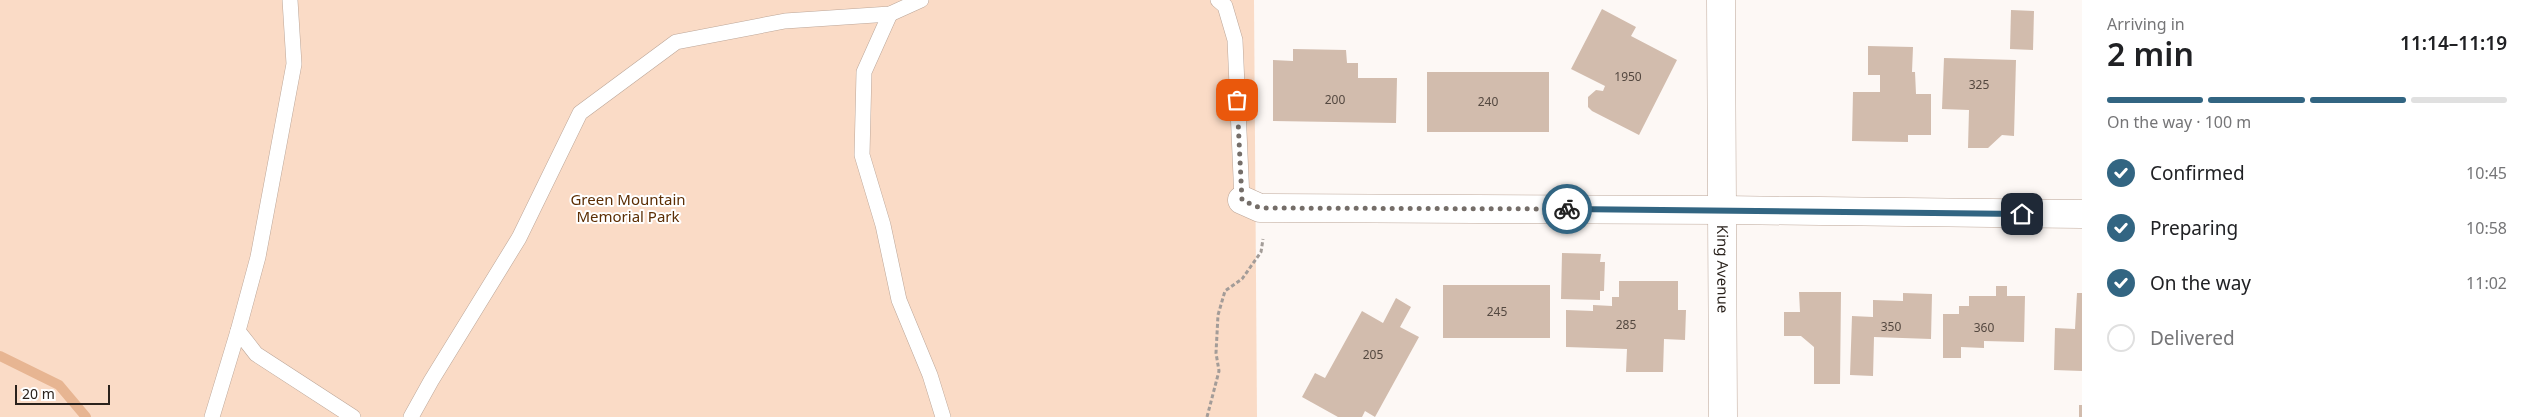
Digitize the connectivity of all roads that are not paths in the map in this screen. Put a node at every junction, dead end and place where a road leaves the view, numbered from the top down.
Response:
1 (290, 0) edge
2 (921, 0) edge
3 (1218, 0) edge
4 (1722, 0) edge
5 (890, 14) junction
6 (1253, 204) joint
7 (1724, 210) junction
8 (2082, 214) edge
9 (238, 331) junction
10 (212, 417) edge
11 (353, 417) edge
12 (411, 417) edge
13 (943, 417) edge
14 (1723, 417) edge

1 - 9 lane
2 - 5 lane
3 - 6 lane
4 - 7 street, King Avenue
5 - 12 lane
5 - 13 lane
6 - 7 street
7 - 8 street
7 - 14 street, King Avenue
9 - 10 lane
9 - 11 lane

